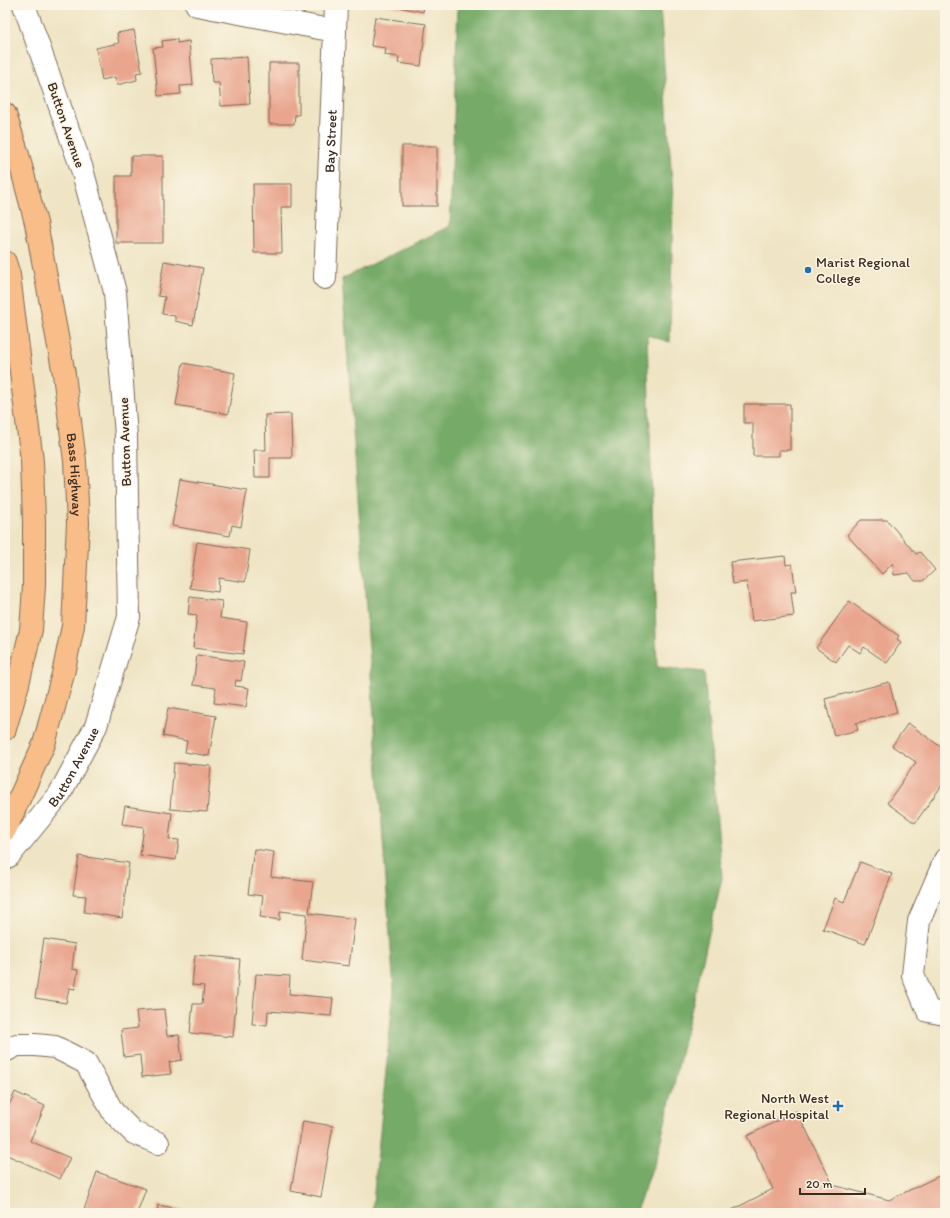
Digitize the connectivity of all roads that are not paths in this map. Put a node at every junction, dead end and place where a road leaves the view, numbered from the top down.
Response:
1 (24, 5) edge
2 (197, 5) edge
3 (336, 5) edge
4 (335, 31) junction
5 (5, 114) edge
6 (5, 262) edge
7 (325, 278) dead end
8 (5, 730) edge
9 (5, 830) edge
10 (5, 858) edge
11 (945, 860) edge
12 (936, 1012) edge
13 (5, 1051) edge
14 (158, 1143) dead end

1 - 10 street, Button Avenue
2 - 4 street
3 - 4 street, Bay Street
4 - 7 street, Bay Street
5 - 9 highway, Bass Highway
6 - 8 highway
11 - 12 street
13 - 14 street

